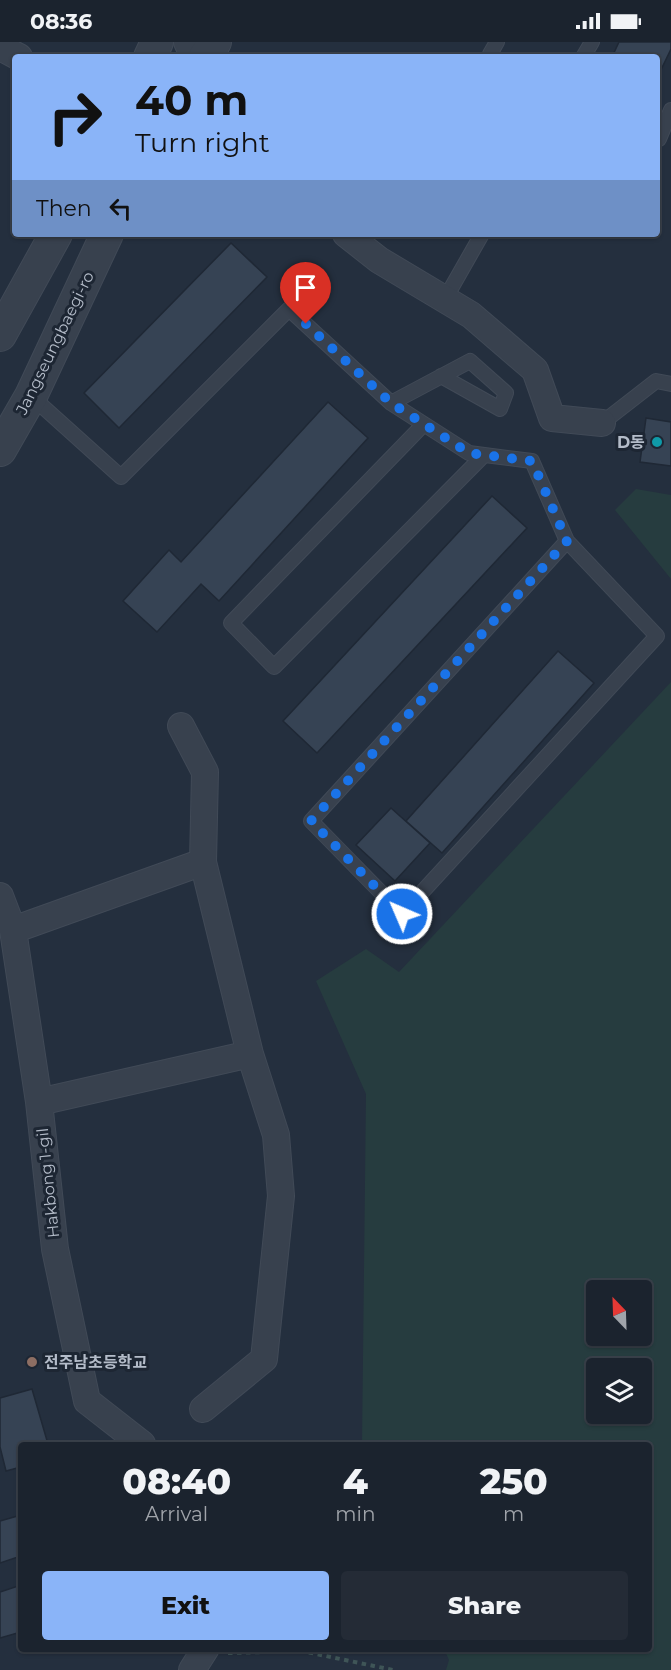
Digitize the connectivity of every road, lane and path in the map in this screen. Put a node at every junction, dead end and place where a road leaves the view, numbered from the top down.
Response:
1 (0, 47) edge
2 (13, 54) edge
3 (671, 110) edge
4 (662, 139) edge
5 (54, 237) edge
6 (106, 237) edge
7 (350, 237) edge
8 (480, 237) edge
9 (445, 299) junction
10 (0, 335) edge
11 (441, 376) dead end
12 (671, 384) edge
13 (31, 396) junction
14 (391, 403) junction
15 (602, 423) joint
16 (424, 424) junction
17 (0, 450) edge
18 (484, 455) junction
19 (567, 541) junction
20 (181, 726) dead end
21 (203, 862) junction
22 (0, 896) edge
23 (14, 930) junction
24 (250, 1054) junction
25 (39, 1102) junction
26 (203, 1409) dead end
27 (139, 1442) edge
28 (285, 1652) edge
29 (307, 1652) edge
30 (200, 1657) edge
31 (393, 1670) edge

1 - 2 street
3 - 4 lane
5 - 10 street
6 - 13 street, Jangseungbaegi-ro
7 - 9 street
8 - 9 lane
9 - 15 street
11 - 14 lane
12 - 15 lane
13 - 14 lane
13 - 17 street, Jangseungbaegi-ro
14 - 16 lane
16 - 18 lane
16 - 18 lane
18 - 19 lane
19 - 19 lane
20 - 21 street
21 - 23 street
21 - 24 street
22 - 23 street, Hakbong 1-gil
23 - 25 street, Hakbong 1-gil
24 - 25 street
24 - 26 street
25 - 27 street, Hakbong 1-gil
28 - 30 path
29 - 31 path

